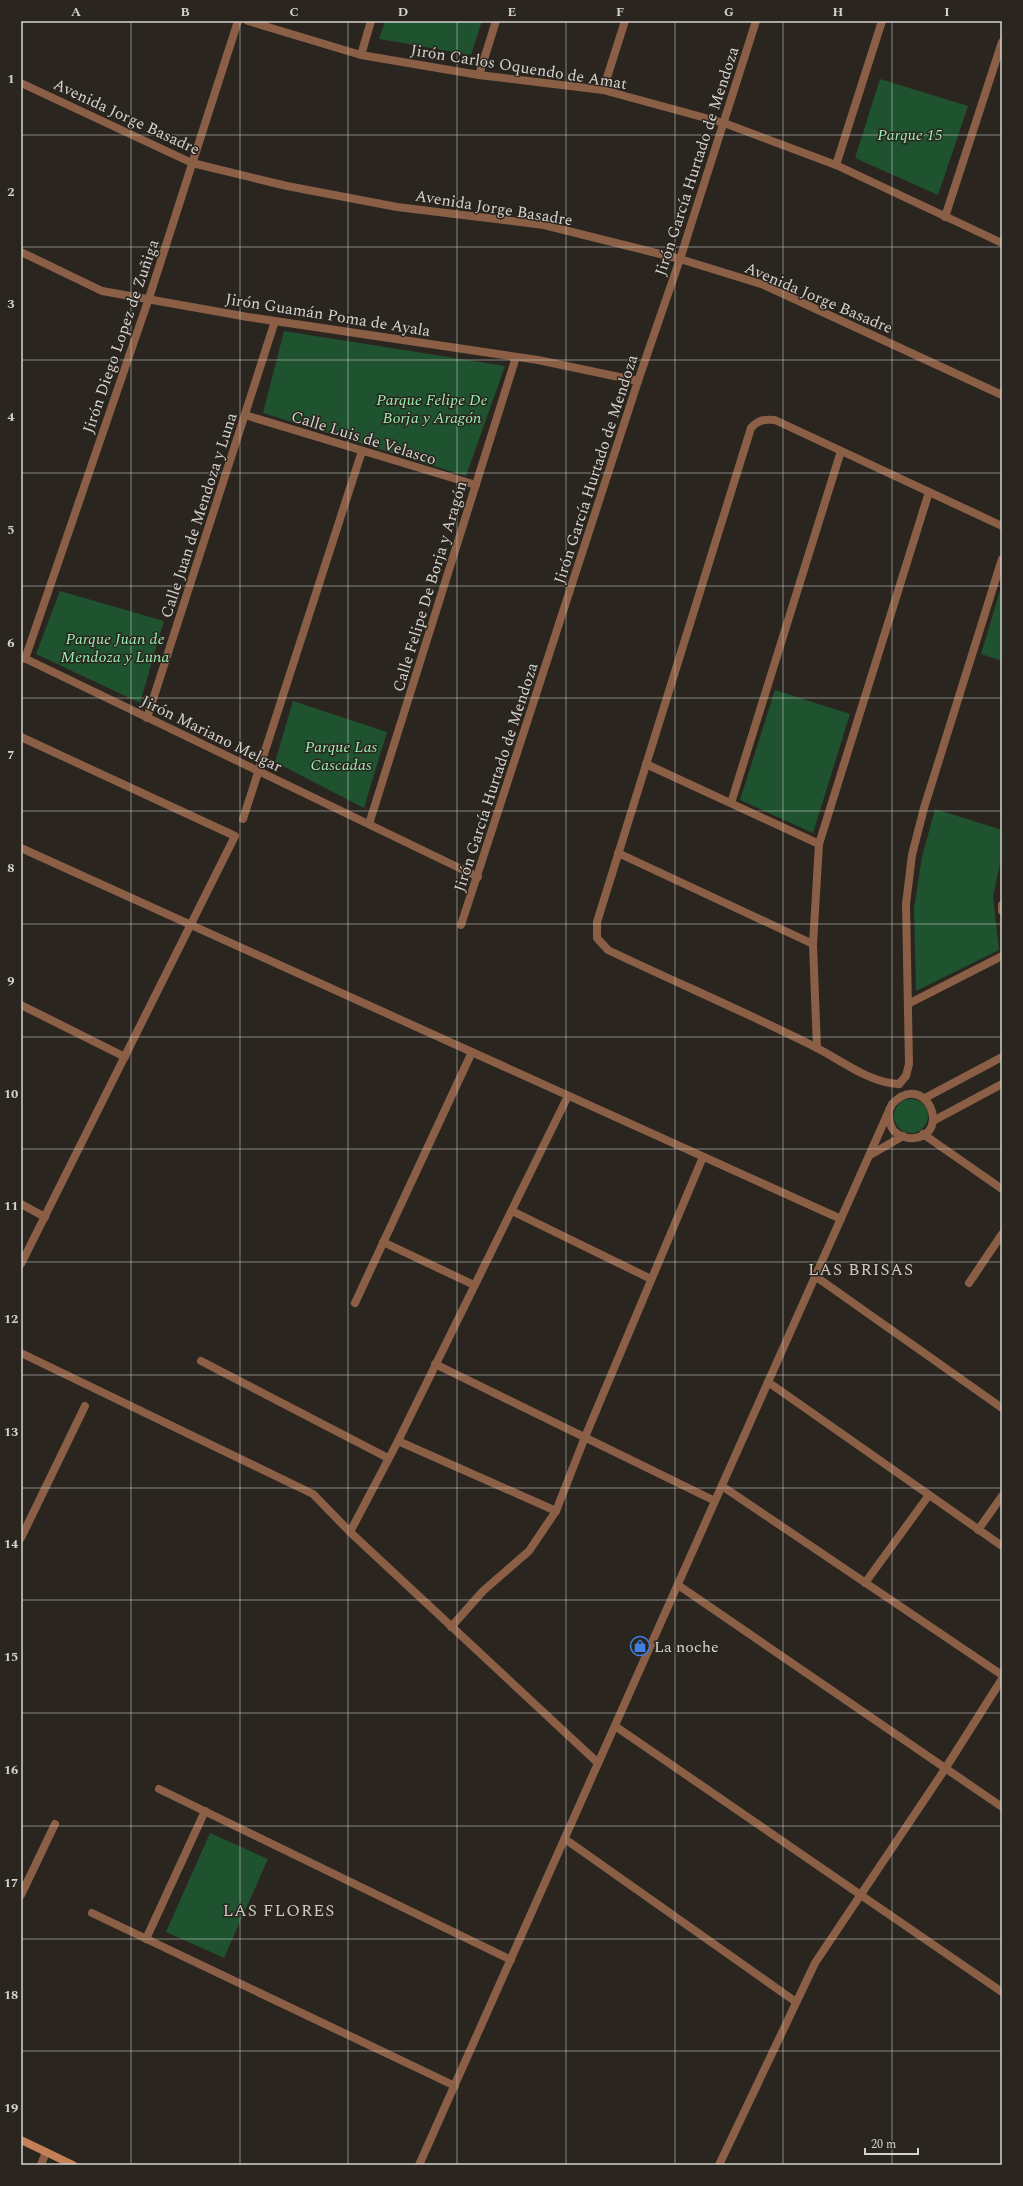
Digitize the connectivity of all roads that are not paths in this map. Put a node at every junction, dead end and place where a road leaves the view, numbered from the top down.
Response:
1 (238, 21) edge
2 (248, 21) edge
3 (371, 21) edge
4 (496, 21) edge
5 (625, 21) edge
6 (756, 21) edge
7 (882, 21) edge
8 (1002, 42) edge
9 (361, 55) junction
10 (479, 75) junction
11 (21, 82) edge
12 (603, 90) junction
13 (724, 123) junction
14 (192, 164) junction
15 (836, 165) junction
16 (945, 217) junction
17 (1002, 243) edge
18 (21, 252) edge
19 (680, 259) junction
20 (149, 298) junction
21 (275, 321) junction
22 (516, 357) junction
23 (638, 381) junction
24 (1002, 395) edge
25 (245, 415) junction
26 (362, 451) junction
27 (841, 451) junction
28 (476, 485) junction
29 (928, 492) junction
30 (1002, 526) edge
31 (1002, 559) edge
32 (23, 658) edge
33 (147, 718) junction
34 (21, 737) edge
35 (646, 764) junction
36 (259, 771) junction
37 (731, 803) junction
38 (243, 819) dead end
39 (369, 824) junction
40 (819, 844) junction
41 (21, 848) edge
42 (618, 853) junction
43 (478, 877) junction
44 (1002, 905) edge
45 (1002, 911) edge
46 (191, 924) junction
47 (461, 925) dead end
48 (813, 944) junction
49 (1002, 956) edge
50 (908, 1004) junction
51 (21, 1005) edge
52 (817, 1048) junction
53 (472, 1052) junction
54 (125, 1057) junction
55 (1002, 1058) edge
56 (899, 1084) junction
57 (1002, 1084) edge
58 (904, 1095) junction
59 (568, 1096) junction
60 (925, 1098) junction
61 (889, 1110) junction
62 (933, 1121) junction
63 (923, 1134) junction
64 (903, 1136) junction
65 (870, 1155) junction
66 (703, 1157) junction
67 (1002, 1189) edge
68 (21, 1204) edge
69 (512, 1211) junction
70 (45, 1217) junction
71 (841, 1219) junction
72 (1002, 1234) edge
73 (383, 1242) junction
74 (21, 1264) edge
75 (815, 1276) junction
76 (652, 1279) junction
77 (968, 1283) dead end
78 (474, 1285) junction
79 (355, 1303) dead end
80 (21, 1353) edge
81 (201, 1361) dead end
82 (435, 1364) junction
83 (768, 1382) junction
84 (85, 1406) dead end
85 (1002, 1408) edge
86 (585, 1437) junction
87 (398, 1440) junction
88 (388, 1458) junction
89 (722, 1486) junction
90 (929, 1495) junction
91 (1002, 1496) edge
92 (715, 1501) junction
93 (556, 1511) junction
94 (978, 1530) junction
95 (350, 1532) junction
96 (21, 1538) edge
97 (1002, 1546) edge
98 (865, 1583) junction
99 (678, 1585) junction
100 (451, 1627) junction
101 (1002, 1675) edge
102 (1002, 1679) edge
103 (615, 1726) junction
104 (598, 1763) junction
105 (945, 1769) junction
106 (159, 1789) dead end
107 (1002, 1807) edge
108 (206, 1811) junction
109 (55, 1824) dead end
110 (565, 1839) junction
111 (862, 1894) junction
112 (21, 1895) edge
113 (92, 1913) dead end
114 (146, 1939) junction
115 (511, 1960) junction
116 (1002, 1992) edge
117 (796, 2002) junction
118 (455, 2086) junction
119 (21, 2140) edge
120 (46, 2152) junction
121 (41, 2165) edge
122 (73, 2165) edge
123 (420, 2165) edge
124 (719, 2165) edge

1 - 14 street, Jirón Diego Lopez de Zuñiga
2 - 9 street, Jirón Carlos Oquendo de Amat
3 - 9 street
4 - 10 street
5 - 12 street
6 - 13 street, Jirón García Hurtado de Mendoza
7 - 15 street
8 - 16 street
9 - 10 street, Jirón Carlos Oquendo de Amat
10 - 12 street, Jirón Carlos Oquendo de Amat
11 - 14 street, Avenida Jorge Basadre
12 - 13 street, Jirón Carlos Oquendo de Amat
13 - 15 street, Jirón Carlos Oquendo de Amat
13 - 19 street, Jirón García Hurtado de Mendoza
14 - 19 street, Avenida Jorge Basadre
14 - 20 street, Jirón Diego Lopez de Zuñiga
15 - 16 street, Jirón Carlos Oquendo de Amat
16 - 17 street, Jirón Carlos Oquendo de Amat
18 - 20 street, Jirón Guamán Poma de Ayala
19 - 23 street, Jirón García Hurtado de Mendoza
19 - 24 street, Avenida Jorge Basadre
20 - 21 street, Jirón Guamán Poma de Ayala
20 - 32 street, Jirón Diego Lopez de Zuñiga
21 - 22 street, Jirón Guamán Poma de Ayala
21 - 25 street, Calle Juan de Mendoza y Luna
22 - 23 street, Jirón Guamán Poma de Ayala
22 - 28 street, Calle Felipe De Borja y Aragón
23 - 43 street, Jirón García Hurtado de Mendoza
25 - 26 street, Calle Luis de Velasco
25 - 33 street, Calle Juan de Mendoza y Luna
26 - 28 street, Calle Luis de Velasco
26 - 36 street
27 - 29 street
27 - 35 street
27 - 37 street
28 - 39 street, Calle Felipe De Borja y Aragón
29 - 30 street
29 - 40 street
31 - 50 street
32 - 33 street, Jirón Mariano Melgar
33 - 36 street, Jirón Mariano Melgar
34 - 46 street
35 - 37 street
35 - 42 street
36 - 38 street
36 - 39 street, Jirón Mariano Melgar
37 - 40 street
39 - 43 street, Jirón Mariano Melgar
40 - 48 street
41 - 46 street
42 - 48 street
42 - 52 street
43 - 47 street, Jirón García Hurtado de Mendoza
44 - 45 street
46 - 53 street
46 - 54 street
48 - 52 street
49 - 50 street
50 - 56 street
51 - 54 street
52 - 56 street
53 - 59 street
53 - 73 street
54 - 70 street
55 - 60 street
56 - 58 street
57 - 62 street
58 - 60 street
58 - 61 street
59 - 66 street
59 - 69 street
60 - 62 street
61 - 64 street
61 - 65 street
62 - 63 street
63 - 64 street
63 - 67 street
64 - 65 street
65 - 71 street
66 - 71 street
66 - 76 street
68 - 70 street
69 - 76 street
69 - 78 street
70 - 74 street
71 - 75 street
72 - 77 street
73 - 78 street
73 - 79 street
75 - 83 street
75 - 85 street
76 - 86 street
78 - 82 street
80 - 95 street
81 - 88 street
82 - 86 street
82 - 87 street
83 - 89 street
83 - 90 street
84 - 96 street
86 - 92 street
86 - 93 street
87 - 88 street
87 - 93 street
88 - 95 street
89 - 92 street
89 - 98 street
90 - 94 street
90 - 98 street
91 - 94 street
92 - 99 street
93 - 100 street
94 - 97 street
95 - 100 street
98 - 101 street
99 - 103 street
99 - 105 street
100 - 104 street
102 - 105 street
103 - 104 street
103 - 111 street
104 - 110 street
105 - 107 street
105 - 111 street
106 - 108 street
108 - 114 street
108 - 115 street
109 - 112 street
110 - 115 street
110 - 117 street
111 - 116 street
111 - 117 street
113 - 114 street
114 - 118 street
115 - 118 street
117 - 124 street
118 - 123 street
119 - 120 main road
120 - 121 street
120 - 122 main road

